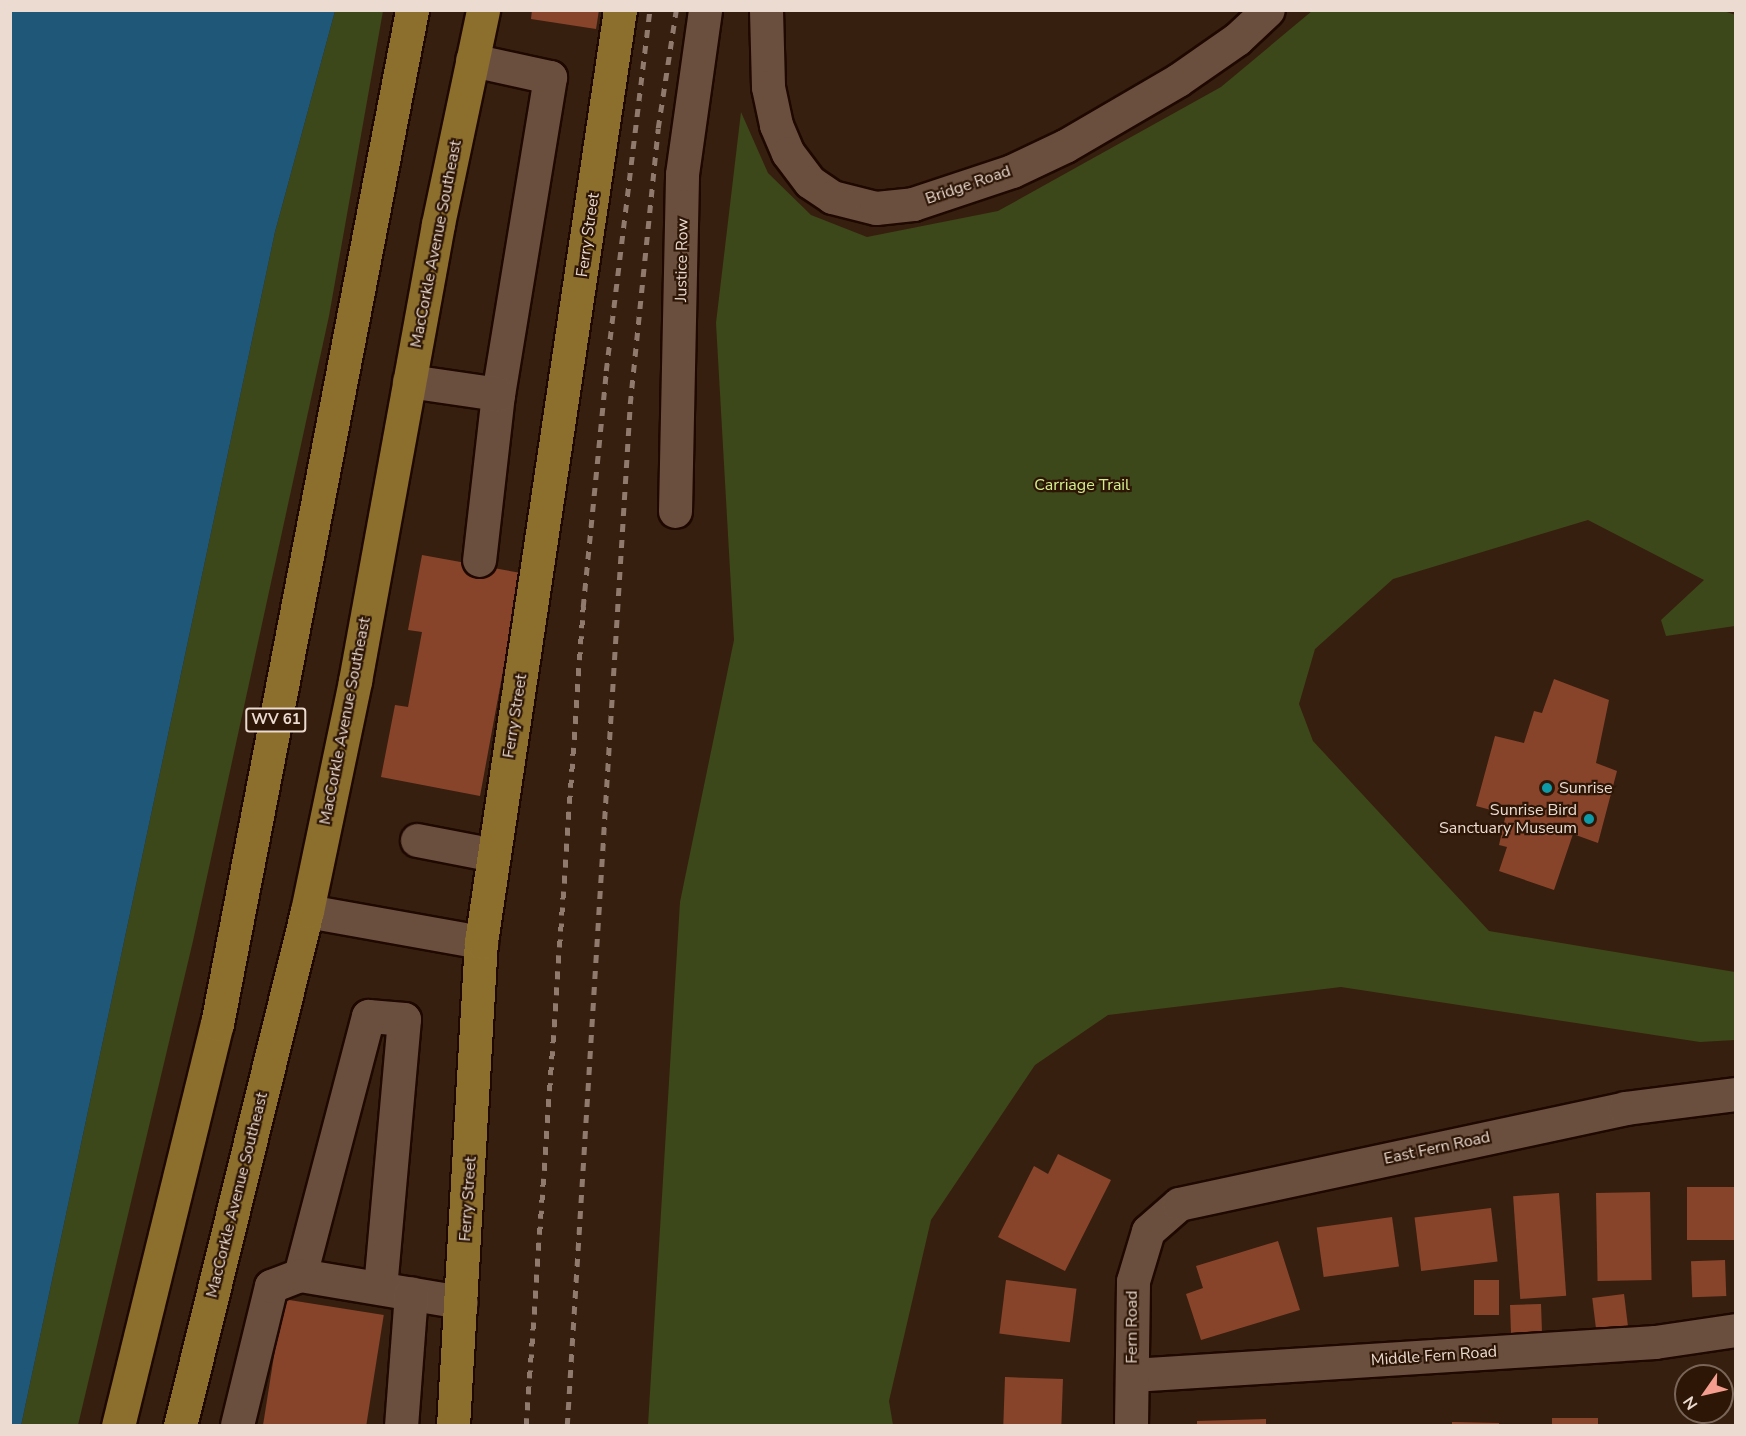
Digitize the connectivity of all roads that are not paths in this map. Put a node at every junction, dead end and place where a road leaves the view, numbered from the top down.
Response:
1 (412, 10) edge
2 (483, 10) edge
3 (620, 10) edge
4 (705, 10) edge
5 (766, 10) edge
6 (1268, 10) edge
7 (472, 60) junction
8 (410, 381) junction
9 (498, 394) junction
10 (675, 511) dead end
11 (479, 560) dead end
12 (417, 840) dead end
13 (494, 855) junction
14 (307, 911) junction
15 (480, 942) junction
16 (1736, 1094) edge
17 (1149, 1231) joint
18 (300, 1275) junction
19 (396, 1291) junction
20 (461, 1302) junction
21 (1736, 1330) edge
22 (1132, 1375) junction
23 (118, 1425) edge
24 (180, 1425) edge
25 (237, 1425) edge
26 (401, 1425) edge
27 (453, 1425) edge
28 (1131, 1425) edge

1 - 23 main road, WV 61
2 - 7 main road, MacCorkle Avenue Southeast
3 - 13 main road, Ferry Street
4 - 10 street, Justice Row
5 - 6 street, Bridge Road
7 - 8 main road, MacCorkle Avenue Southeast
7 - 9 street
8 - 9 street
8 - 14 main road, MacCorkle Avenue Southeast
9 - 11 street
12 - 13 street
13 - 15 main road, Ferry Street
14 - 15 street
14 - 24 main road, MacCorkle Avenue Southeast
15 - 20 main road, Ferry Street
16 - 17 street, East Fern Road
17 - 22 street, Fern Road
18 - 19 street
18 - 19 street
18 - 25 street
19 - 20 street
19 - 26 street
20 - 27 main road, Ferry Street
21 - 22 street, Middle Fern Road
22 - 28 street, Fern Road

